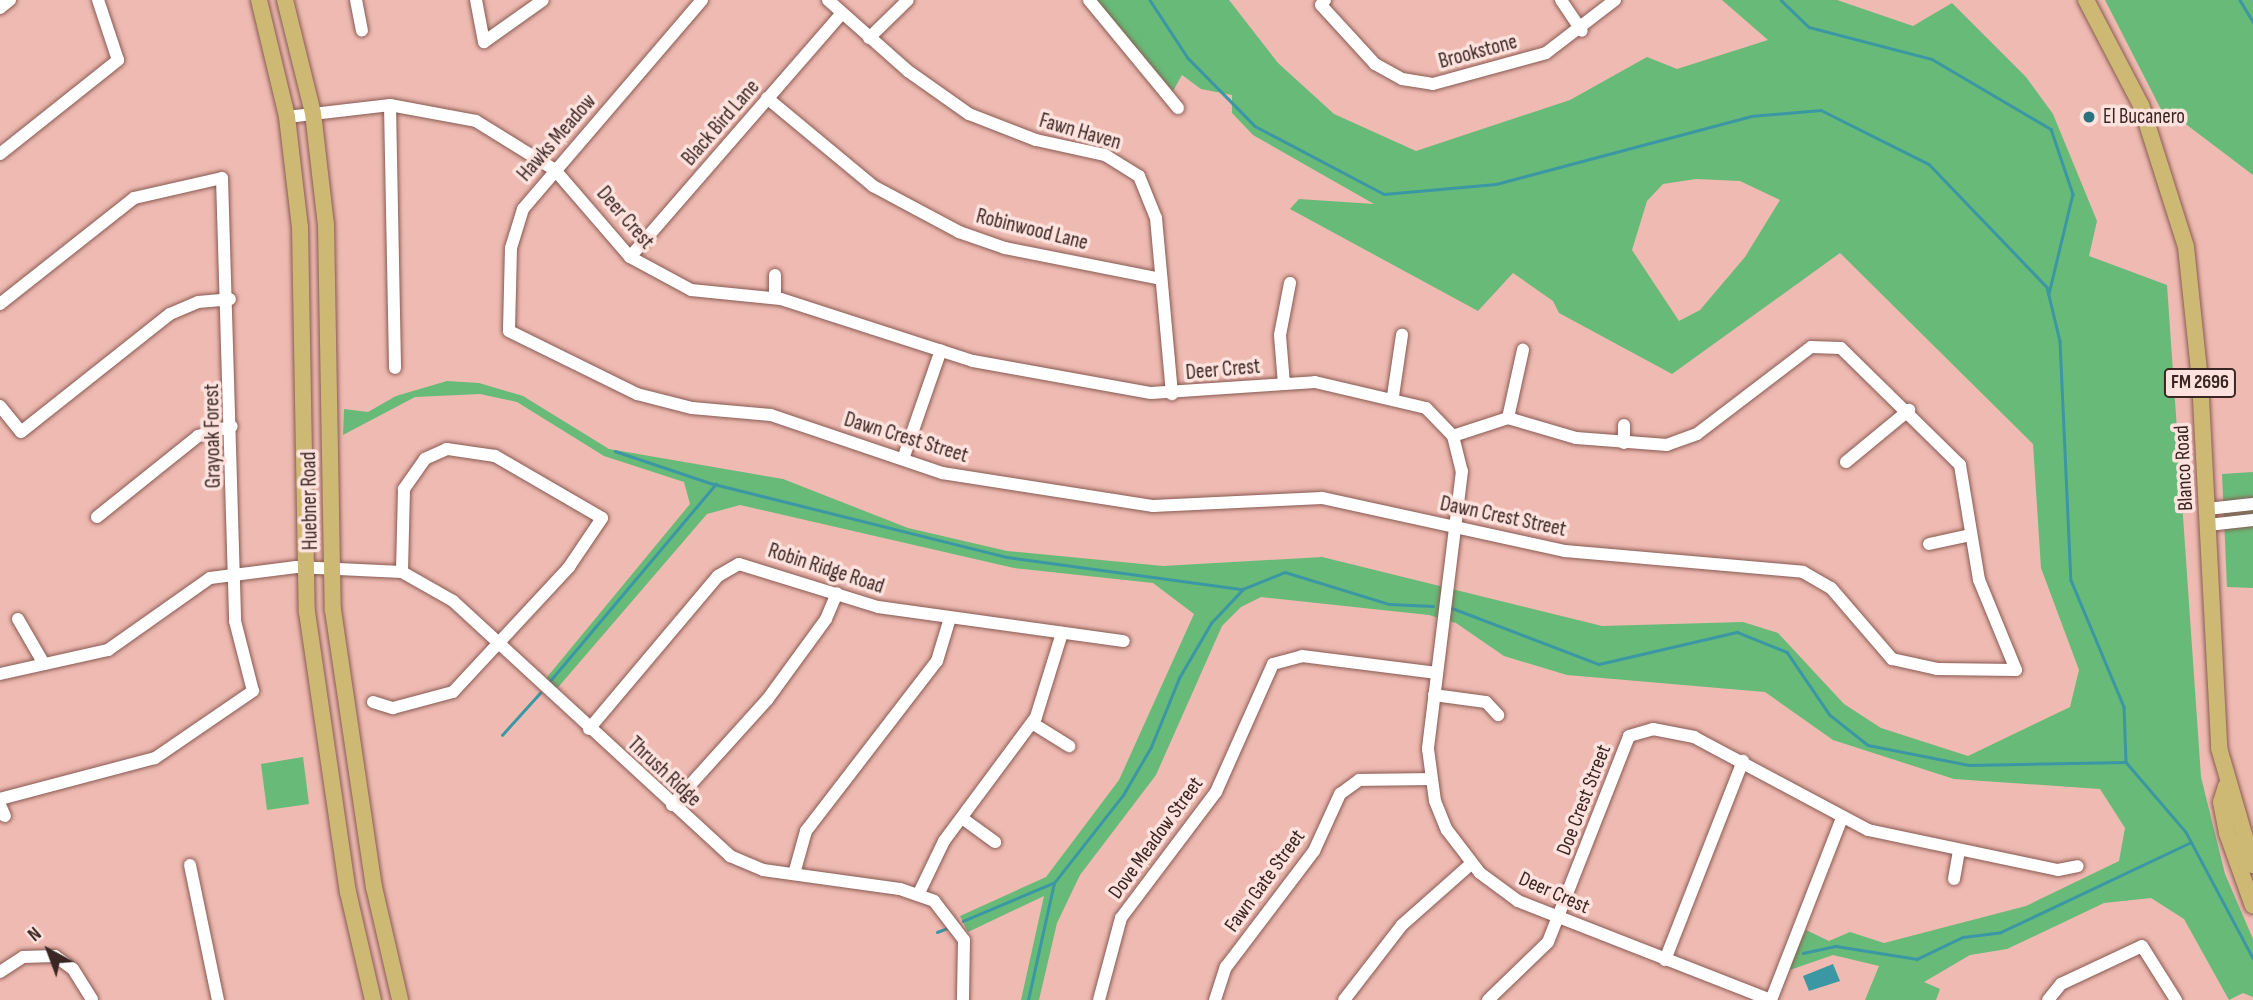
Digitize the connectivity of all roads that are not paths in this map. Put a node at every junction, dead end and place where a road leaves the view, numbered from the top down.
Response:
1 (10, 0) edge
2 (98, 0) edge
3 (259, 0) edge
4 (285, 0) edge
5 (356, 0) edge
6 (477, 0) edge
7 (543, 0) edge
8 (702, 0) edge
9 (828, 0) edge
10 (908, 0) edge
11 (1088, 0) edge
12 (1561, 0) edge
13 (1615, 0) edge
14 (2086, 0) edge
15 (1323, 2) edge
16 (0, 8) edge
17 (841, 14) junction
18 (362, 30) dead end
19 (1582, 31) junction
20 (869, 38) junction
21 (767, 98) junction
22 (390, 105) junction
23 (1178, 108) dead end
24 (313, 113) junction
25 (287, 117) junction
26 (0, 155) edge
27 (555, 170) junction
28 (630, 257) junction
29 (775, 275) dead end
30 (1161, 279) junction
31 (1290, 283) dead end
32 (775, 298) junction
33 (230, 299) junction
34 (0, 304) edge
35 (509, 331) joint
36 (1402, 335) dead end
37 (1523, 350) dead end
38 (941, 351) junction
39 (395, 368) dead end
40 (1284, 384) junction
41 (1172, 394) junction
42 (1392, 396) junction
43 (0, 406) edge
44 (1909, 410) junction
45 (1508, 418) junction
46 (1624, 425) dead end
47 (232, 426) junction
48 (1453, 436) junction
49 (1624, 443) junction
50 (903, 459) junction
51 (1846, 462) dead end
52 (2253, 504) edge
53 (97, 517) dead end
54 (2207, 517) junction
55 (2253, 520) edge
56 (1458, 525) junction
57 (1971, 534) junction
58 (1929, 544) dead end
59 (332, 566) junction
60 (306, 567) junction
61 (402, 572) junction
62 (234, 573) junction
63 (837, 593) junction
64 (950, 618) junction
65 (19, 619) dead end
66 (1062, 633) junction
67 (1124, 641) dead end
68 (498, 645) junction
69 (44, 664) junction
70 (1437, 673) junction
71 (0, 674) edge
72 (1434, 695) junction
73 (373, 702) dead end
74 (1497, 715) dead end
75 (1032, 723) junction
76 (589, 729) junction
77 (1069, 746) dead end
78 (1743, 761) junction
79 (1430, 779) junction
80 (2227, 786) junction
81 (0, 799) edge
82 (672, 805) junction
83 (962, 818) junction
84 (1842, 820) junction
85 (995, 842) dead end
86 (1959, 851) junction
87 (1471, 863) junction
88 (190, 864) dead end
89 (2253, 865) edge
90 (2078, 866) dead end
91 (794, 874) junction
92 (1954, 879) dead end
93 (919, 893) junction
94 (2253, 906) edge
95 (1558, 918) junction
96 (1665, 960) junction
97 (0, 972) edge
98 (397, 983) junction
99 (372, 994) edge
100 (92, 1000) edge
101 (218, 1000) edge
102 (400, 1000) edge
103 (962, 1000) edge
104 (1099, 1000) edge
105 (1215, 1000) edge
106 (1344, 1000) edge
107 (1488, 1000) edge
108 (1771, 1000) edge
109 (2048, 1000) edge
110 (2176, 1000) edge

1 - 16 street
2 - 26 street
3 - 25 main road, Huebner Road
4 - 24 main road, Huebner Road
5 - 18 street
6 - 7 street
8 - 27 street, Hawks Meadow
9 - 17 street, Fawn Haven
10 - 20 street
11 - 23 street
12 - 19 street
13 - 19 street, Brookstone
14 - 54 main road, Blanco Road / FM 2696
15 - 19 street, Brookstone
17 - 20 street, Fawn Haven
17 - 21 street, Black Bird Lane
20 - 30 street, Fawn Haven
21 - 28 street, Black Bird Lane
21 - 30 street, Robinwood Lane
22 - 24 street, Deer Crest
22 - 27 street, Deer Crest
22 - 39 street
24 - 25 street, Deer Crest
24 - 59 main road, Huebner Road
25 - 60 main road, Huebner Road
27 - 28 street, Deer Crest
27 - 35 street, Hawks Meadow
28 - 32 street, Deer Crest
29 - 32 street
30 - 41 street, Fawn Haven
31 - 40 street
32 - 38 street, Deer Crest
33 - 34 street, Grayoak Forest
33 - 43 street
33 - 47 street, Grayoak Forest
35 - 50 street, Dawn Crest Street
36 - 42 street
37 - 45 street
38 - 41 street, Deer Crest
38 - 50 street
40 - 41 street, Deer Crest
40 - 42 street, Deer Crest
42 - 48 street, Deer Crest
44 - 49 street, Dawn Crest Street
44 - 51 street
44 - 57 street, Dawn Crest Street
45 - 48 street
45 - 49 street
46 - 49 street
47 - 53 street
47 - 62 street, Grayoak Forest
48 - 56 street, Deer Crest
50 - 56 street, Dawn Crest Street
52 - 54 street
54 - 55 street
54 - 80 main road, Blanco Road / FM 2696
56 - 57 street, Dawn Crest Street
56 - 70 street, Deer Crest
57 - 58 street
59 - 60 street, Thrush Ridge
59 - 61 street, Thrush Ridge
59 - 98 main road, Huebner Road
60 - 62 street, Thrush Ridge
60 - 99 main road, Huebner Road
61 - 68 street, Thrush Ridge
61 - 68 street
62 - 69 street, Thrush Ridge
62 - 81 street, Grayoak Forest
63 - 64 street, Robin Ridge Road
63 - 76 street, Robin Ridge Road
63 - 82 street
64 - 66 street, Robin Ridge Road
64 - 91 street
65 - 69 street
66 - 67 street, Robin Ridge Road
66 - 75 street
68 - 73 street
68 - 76 street, Thrush Ridge
69 - 71 street, Thrush Ridge
70 - 72 street, Deer Crest
70 - 104 street, Dove Meadow Street
72 - 74 street
72 - 79 street, Deer Crest
75 - 77 street
75 - 83 street
76 - 82 street, Thrush Ridge
78 - 84 street, Doe Crest Street
78 - 95 street, Doe Crest Street
78 - 96 street
79 - 87 street, Deer Crest
79 - 105 street, Fawn Gate Street
80 - 89 main road, Blanco Road / FM 2696
80 - 94 main road, Blanco Road / FM 2696
82 - 91 street, Thrush Ridge
83 - 85 street
83 - 93 street
84 - 86 street, Doe Crest Street
84 - 108 street
86 - 90 street, Doe Crest Street
86 - 92 street
87 - 95 street, Deer Crest
87 - 106 street
88 - 101 street
91 - 93 street, Thrush Ridge
93 - 103 street, Thrush Ridge
95 - 96 street, Deer Crest
95 - 107 street, Doe Crest Street
96 - 108 street, Deer Crest
97 - 100 street
98 - 99 main road
98 - 102 main road, Huebner Road
109 - 110 street

